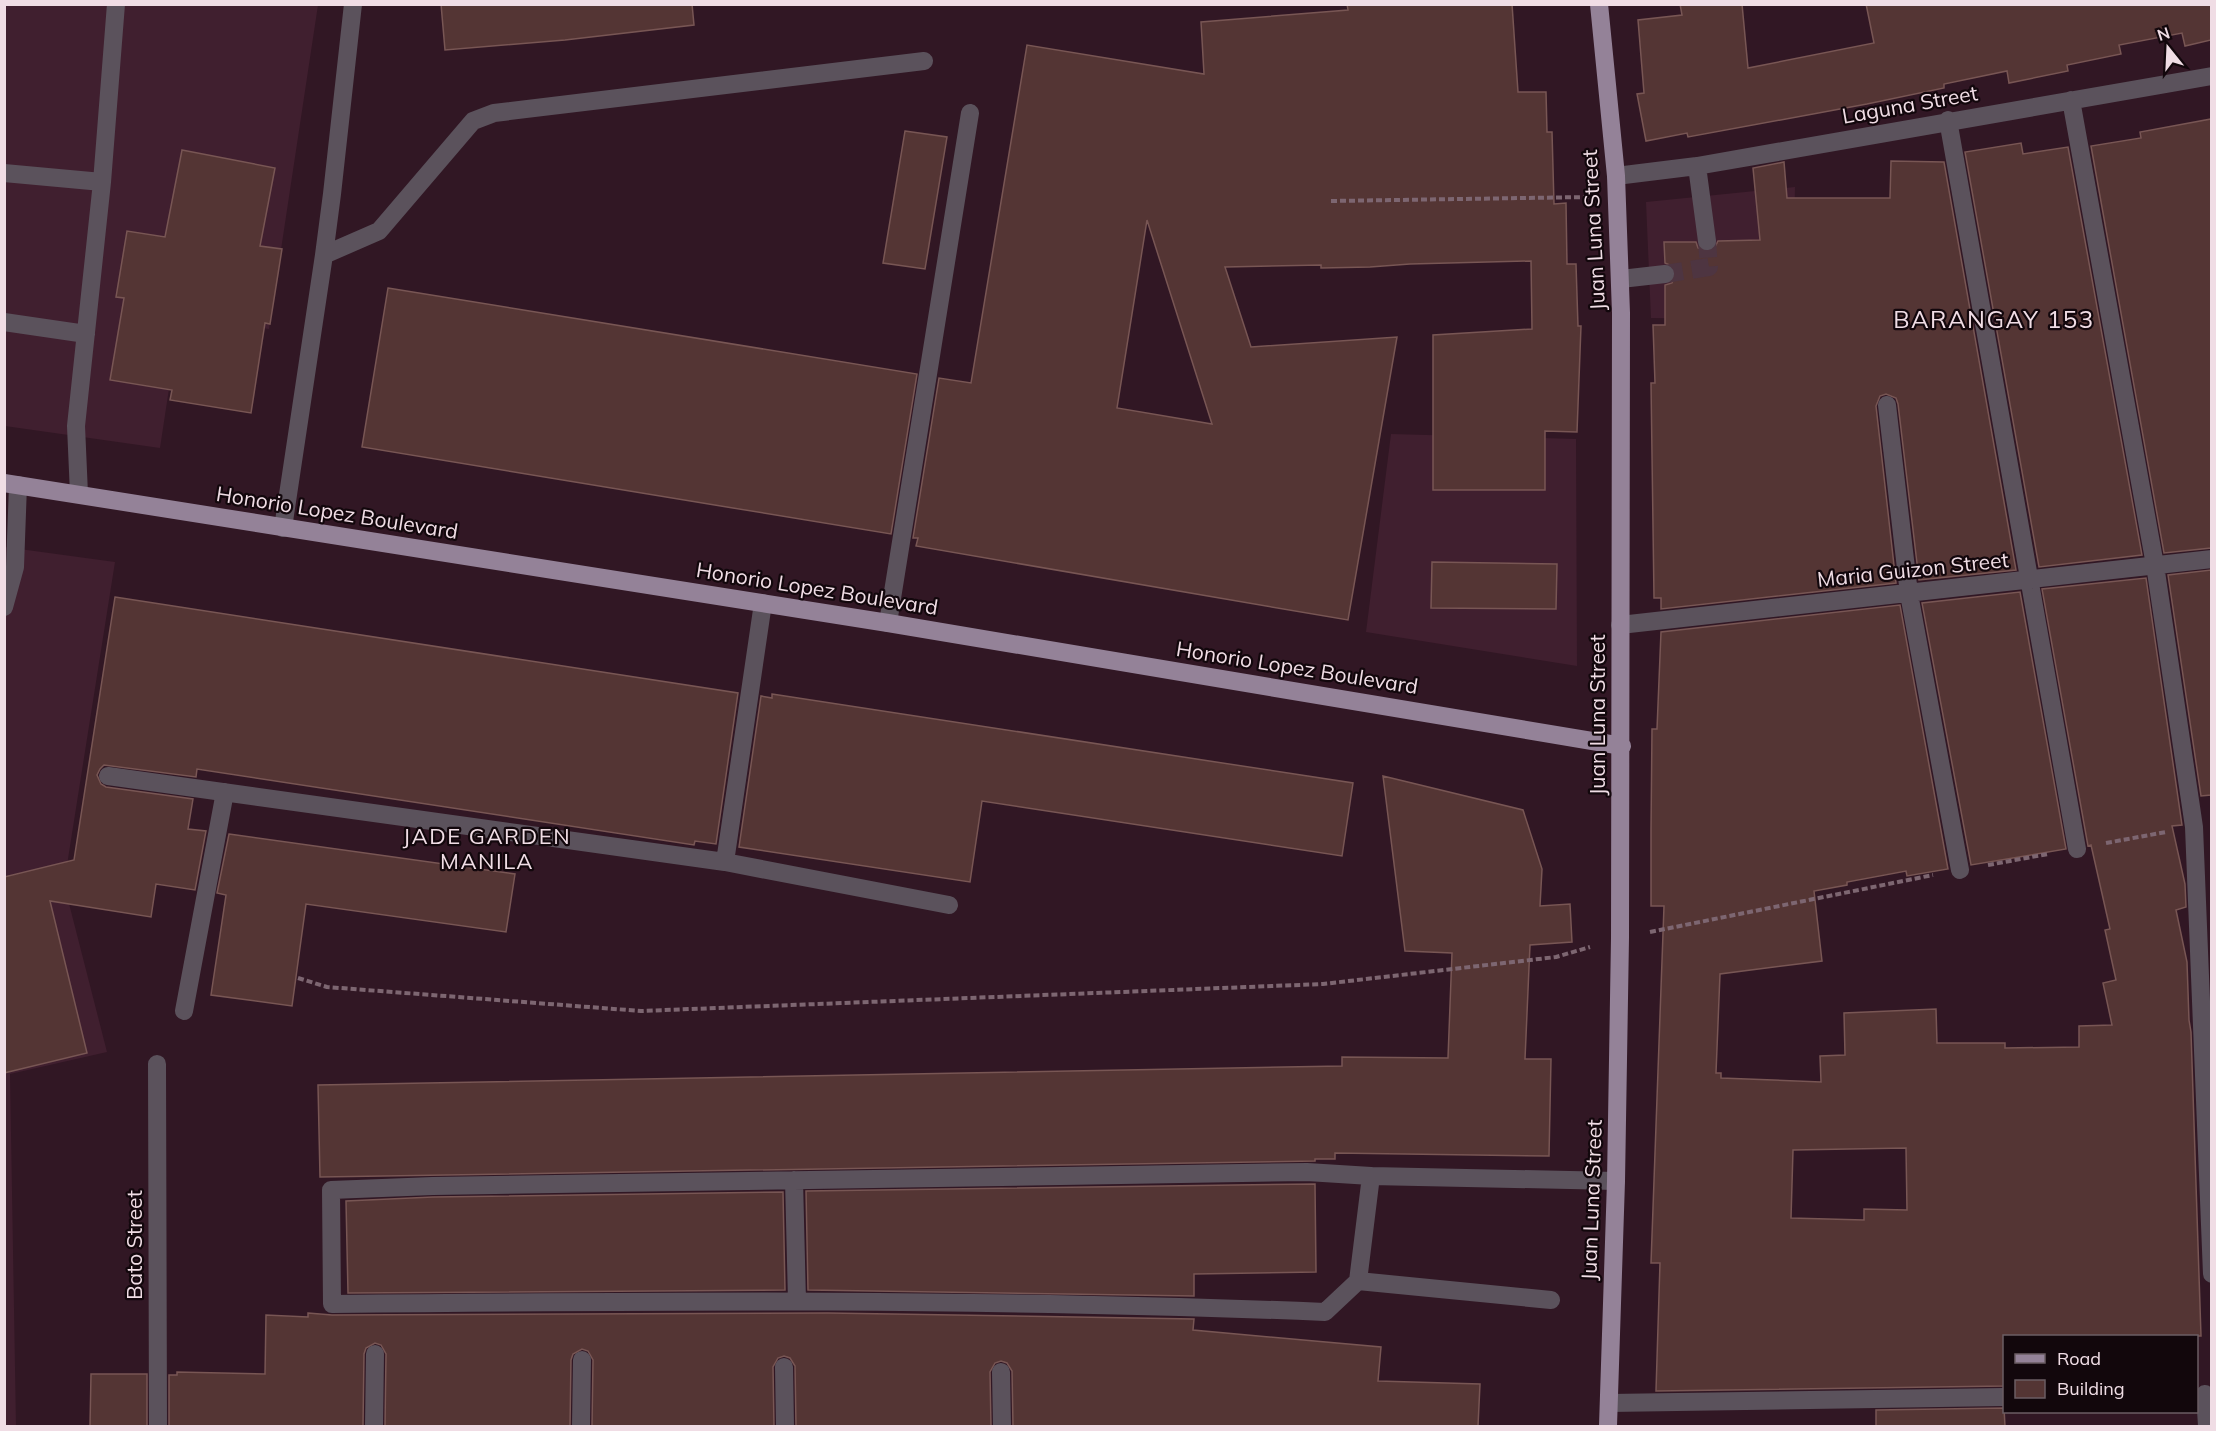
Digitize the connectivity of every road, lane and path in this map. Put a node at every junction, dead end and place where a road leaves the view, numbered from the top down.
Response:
1 (116, 4) edge
2 (352, 4) edge
3 (1599, 4) edge
4 (924, 61) dead end
5 (2211, 76) edge
6 (2071, 100) junction
7 (970, 113) dead end
8 (1948, 120) junction
9 (1697, 166) junction
10 (4, 173) edge
11 (1616, 176) junction
12 (102, 182) junction
13 (1618, 197) junction
14 (1331, 201) dead end
15 (1707, 241) tunnel mouth
16 (324, 255) junction
17 (1665, 274) tunnel mouth
18 (1621, 279) junction
19 (4, 322) edge
20 (86, 334) junction
21 (1887, 405) dead end
22 (11, 484) edge
23 (79, 494) junction
24 (283, 528) junction
25 (2211, 559) edge
26 (2155, 565) junction
27 (2029, 580) junction
28 (1909, 594) junction
29 (763, 603) junction
30 (4, 607) edge
31 (888, 624) junction
32 (1620, 625) junction
33 (1622, 746) junction
34 (108, 776) dead end
35 (225, 792) junction
36 (2194, 827) junction
37 (2077, 849) junction
38 (725, 862) junction
39 (1960, 870) junction
40 (949, 905) dead end
41 (1620, 938) junction
42 (298, 978) dead end
43 (184, 1011) dead end
44 (157, 1064) dead end
45 (1371, 1176) junction
46 (794, 1180) junction
47 (1616, 1181) junction
48 (2211, 1274) edge
49 (1358, 1281) junction
50 (796, 1300) junction
51 (1551, 1300) dead end
52 (375, 1354) dead end
53 (582, 1360) dead end
54 (784, 1367) dead end
55 (1001, 1372) dead end
56 (2204, 1394) edge
57 (2003, 1397) edge
58 (1608, 1402) junction
59 (158, 1426) edge
60 (374, 1426) edge
61 (581, 1426) edge
62 (785, 1426) edge
63 (1002, 1426) edge
64 (1608, 1426) edge
65 (2207, 1426) edge

1 - 12 street
2 - 16 street
3 - 11 main road, Juan Luna Street
4 - 16 street
5 - 6 street, Laguna Street
6 - 8 street, Laguna Street
6 - 26 street
7 - 31 street
8 - 9 street, Laguna Street
8 - 27 street
9 - 11 street, Laguna Street
9 - 15 street
10 - 12 street
11 - 13 main road, Juan Luna Street
12 - 20 street
13 - 14 path
13 - 18 main road, Juan Luna Street
16 - 24 street
17 - 18 street
18 - 32 main road, Juan Luna Street
19 - 20 street
20 - 23 street
21 - 28 street
22 - 23 main road, Honorio Lopez Boulevard
22 - 30 street
23 - 24 main road, Honorio Lopez Boulevard
24 - 29 main road, Honorio Lopez Boulevard
25 - 26 street, Maria Guizon Street
26 - 27 street, Maria Guizon Street
26 - 36 street
27 - 28 street, Maria Guizon Street
27 - 37 street
28 - 32 street, Maria Guizon Street
28 - 39 street
29 - 31 main road, Honorio Lopez Boulevard
29 - 38 street
31 - 33 main road, Honorio Lopez Boulevard
32 - 33 main road, Juan Luna Street
33 - 41 main road, Juan Luna Street
34 - 35 street
35 - 38 street
35 - 43 street
36 - 37 path
36 - 48 street
37 - 39 path
38 - 40 street
39 - 41 path
41 - 42 path
41 - 47 main road, Juan Luna Street
44 - 59 street, Bato Street
45 - 46 street
45 - 47 street
45 - 49 street
46 - 50 street
46 - 50 street
47 - 58 main road, Juan Luna Street
49 - 50 street
49 - 51 street
52 - 60 street
53 - 61 street
54 - 62 street
55 - 63 street
56 - 65 street
57 - 58 street
58 - 64 main road, Juan Luna Street

